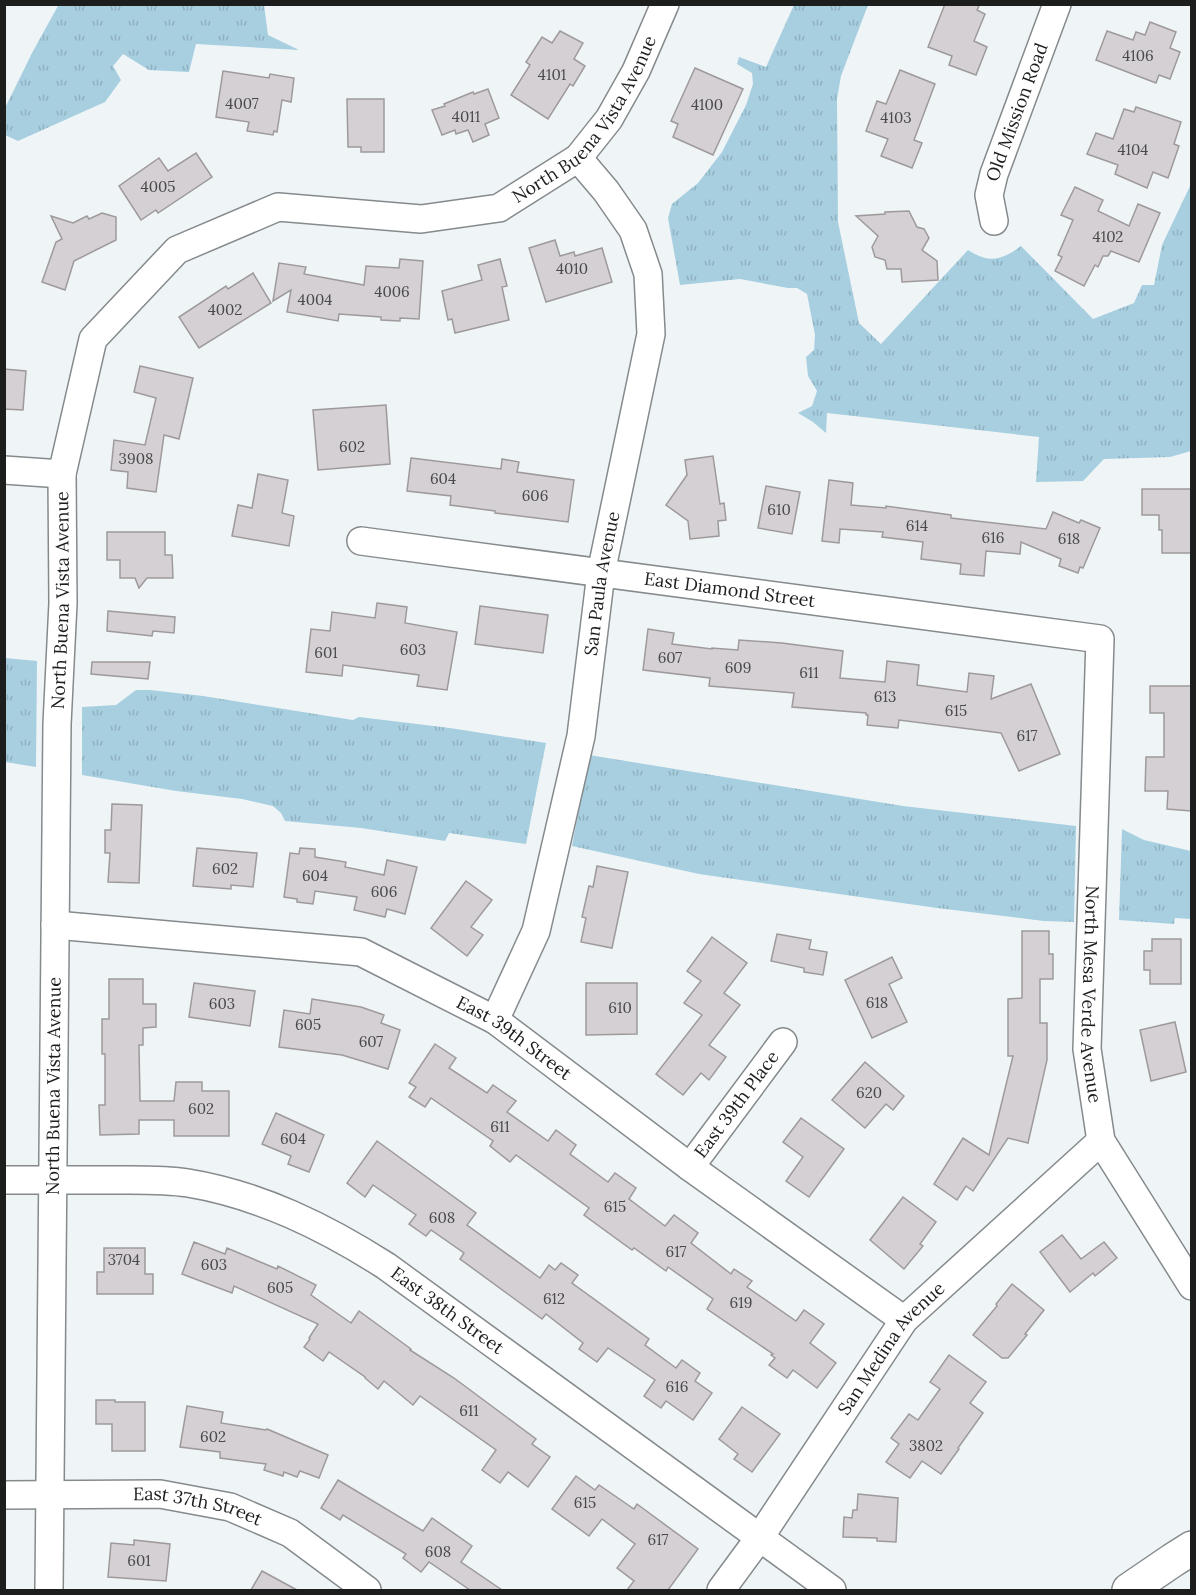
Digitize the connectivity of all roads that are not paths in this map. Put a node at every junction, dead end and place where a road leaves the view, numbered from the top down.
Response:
1 (665, 4) edge
2 (1057, 4) edge
3 (578, 158) junction
4 (994, 221) dead end
5 (4, 470) edge
6 (62, 474) junction
7 (361, 541) dead end
8 (601, 573) junction
9 (1100, 639) joint
10 (55, 925) junction
11 (495, 1020) junction
12 (783, 1042) dead end
13 (1101, 1141) junction
14 (690, 1167) junction
15 (4, 1180) edge
16 (53, 1180) junction
17 (1191, 1286) edge
18 (904, 1320) junction
19 (50, 1494) junction
20 (4, 1495) edge
21 (760, 1537) junction
22 (1191, 1548) edge
23 (49, 1590) edge
24 (367, 1590) edge
25 (721, 1590) edge
26 (832, 1590) edge
27 (1129, 1590) edge

1 - 3 street, North Buena Vista Avenue
2 - 4 street, Old Mission Road
3 - 6 street, North Buena Vista Avenue
3 - 8 street, San Paula Avenue
5 - 6 street
6 - 10 street, North Buena Vista Avenue
7 - 8 street, East Diamond Street
8 - 9 street, East Diamond Street
8 - 11 street, San Paula Avenue
9 - 13 street, North Mesa Verde Avenue
10 - 11 street, East 39th Street
10 - 16 street, North Buena Vista Avenue
11 - 14 street, East 39th Street
12 - 14 street, East 39th Place
13 - 17 street, North Mesa Verde Avenue
13 - 18 street, San Medina Avenue
14 - 18 street, East 39th Street
15 - 16 street, East 38th Street
16 - 19 street, North Buena Vista Avenue
16 - 21 street, East 38th Street
18 - 21 street, San Medina Avenue
19 - 20 street, East 37th Street
19 - 23 street, North Buena Vista Avenue
19 - 24 street, East 37th Street
21 - 25 street, San Medina Avenue
21 - 26 street, East 38th Street
22 - 27 main road

